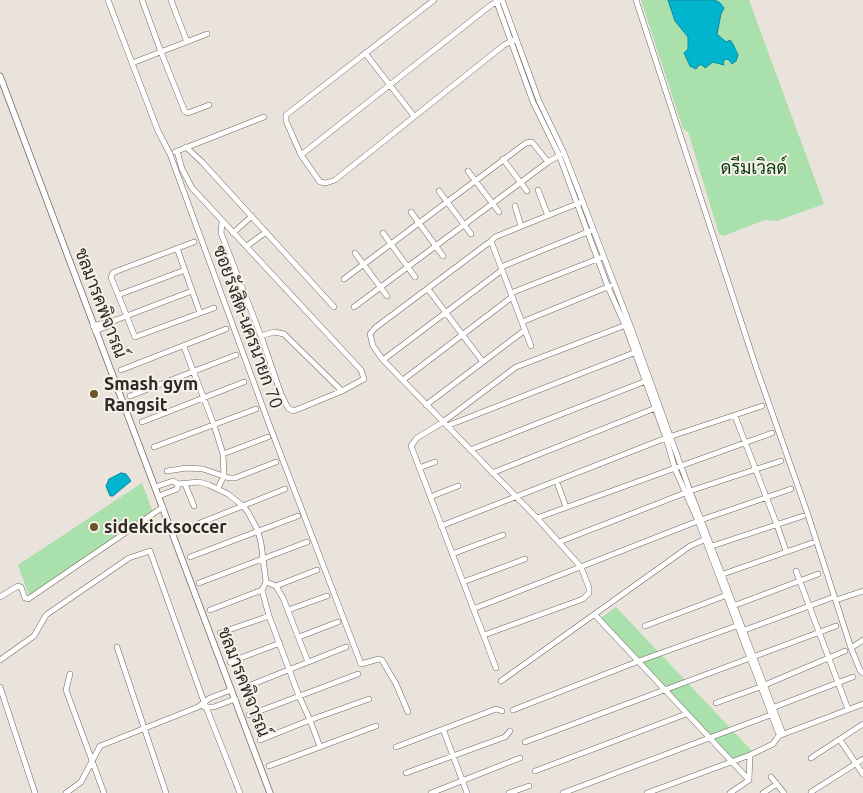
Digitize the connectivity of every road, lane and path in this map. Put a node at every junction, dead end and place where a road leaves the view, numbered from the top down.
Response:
1 (108, 0) edge
2 (142, 0) edge
3 (171, 0) edge
4 (434, 0) edge
5 (499, 0) edge
6 (636, 0) edge
7 (207, 34) dead end
8 (514, 40) junction
9 (187, 42) junction
10 (161, 52) junction
11 (366, 53) junction
12 (132, 63) junction
13 (0, 76) edge
14 (390, 85) junction
15 (209, 105) dead end
16 (414, 116) junction
17 (264, 117) dead end
18 (186, 147) junction
19 (177, 151) junction
20 (170, 154) junction
21 (301, 154) junction
22 (561, 154) junction
23 (503, 159) junction
24 (548, 162) junction
25 (468, 171) dead end
26 (475, 180) junction
27 (521, 182) junction
28 (538, 190) dead end
29 (440, 191) dead end
30 (527, 191) dead end
31 (447, 202) junction
32 (580, 203) junction
33 (492, 204) junction
34 (515, 206) dead end
35 (411, 212) dead end
36 (499, 212) dead end
37 (252, 216) junction
38 (548, 216) junction
39 (222, 222) junction
40 (419, 222) junction
41 (465, 225) junction
42 (521, 226) junction
43 (590, 231) junction
44 (266, 232) junction
45 (233, 233) junction
46 (383, 233) dead end
47 (471, 234) dead end
48 (490, 241) junction
49 (194, 242) dead end
50 (391, 243) junction
51 (247, 246) junction
52 (436, 246) junction
53 (177, 248) junction
54 (355, 253) dead end
55 (444, 256) dead end
56 (600, 258) junction
57 (363, 264) junction
58 (408, 267) junction
59 (501, 268) junction
60 (185, 270) junction
61 (415, 277) dead end
62 (344, 278) dead end
63 (611, 286) junction
64 (380, 287) junction
65 (428, 289) junction
66 (192, 291) junction
67 (118, 295) junction
68 (511, 295) junction
69 (387, 296) dead end
70 (334, 306) dead end
71 (354, 307) dead end
72 (214, 308) dead end
73 (446, 312) junction
74 (200, 313) junction
75 (126, 316) junction
76 (522, 322) junction
77 (630, 325) junction
78 (94, 328) junction
79 (226, 329) dead end
80 (525, 330) junction
81 (463, 335) junction
82 (261, 336) junction
83 (531, 346) dead end
84 (184, 347) junction
85 (636, 352) junction
86 (236, 355) dead end
87 (383, 360) junction
88 (483, 362) junction
89 (121, 370) dead end
90 (194, 372) junction
91 (403, 380) junction
92 (646, 380) junction
93 (244, 382) dead end
94 (342, 391) junction
95 (130, 396) dead end
96 (204, 398) junction
97 (426, 405) junction
98 (762, 406) dead end
99 (657, 408) junction
100 (256, 409) dead end
101 (735, 416) junction
102 (142, 422) dead end
103 (445, 424) junction
104 (214, 425) junction
105 (772, 433) dead end
106 (268, 437) dead end
107 (668, 437) junction
108 (745, 443) junction
109 (154, 447) dead end
110 (470, 450) junction
111 (224, 454) junction
112 (781, 461) dead end
113 (276, 462) dead end
114 (435, 462) dead end
115 (419, 468) junction
116 (678, 468) junction
117 (755, 469) junction
118 (167, 471) dead end
119 (492, 473) junction
120 (224, 476) junction
121 (178, 484) junction
122 (185, 484) junction
123 (458, 486) dead end
124 (558, 486) dead end
125 (155, 487) junction
126 (218, 488) junction
127 (285, 489) dead end
128 (791, 489) dead end
129 (688, 492) junction
130 (159, 496) junction
131 (515, 496) junction
132 (430, 497) junction
133 (766, 497) junction
134 (194, 506) dead end
135 (244, 506) junction
136 (163, 507) junction
137 (566, 507) junction
138 (298, 516) dead end
139 (803, 516) dead end
140 (537, 518) junction
141 (699, 520) junction
142 (195, 525) dead end
143 (777, 525) junction
144 (441, 526) junction
145 (258, 531) junction
146 (503, 534) dead end
147 (706, 538) junction
148 (307, 542) dead end
149 (559, 542) junction
150 (812, 543) dead end
151 (712, 546) junction
152 (786, 551) junction
153 (452, 554) junction
154 (190, 557) dead end
155 (525, 559) dead end
156 (262, 560) junction
157 (581, 567) junction
158 (317, 570) dead end
159 (796, 571) dead end
160 (723, 574) junction
161 (818, 574) dead end
162 (800, 581) junction
163 (266, 582) junction
164 (463, 582) junction
165 (199, 583) dead end
166 (276, 586) junction
167 (262, 590) junction
168 (863, 592) edge
169 (728, 595) junction
170 (327, 596) dead end
171 (0, 597) edge
172 (833, 599) junction
173 (809, 606) junction
174 (732, 607) junction
175 (473, 609) junction
176 (210, 610) dead end
177 (288, 610) junction
178 (595, 615) junction
179 (269, 616) junction
180 (338, 622) dead end
181 (739, 625) junction
182 (645, 626) dead end
183 (836, 626) dead end
184 (742, 632) junction
185 (819, 632) junction
186 (220, 633) dead end
187 (484, 635) junction
188 (299, 637) junction
189 (863, 640) edge
190 (280, 643) junction
191 (346, 646) dead end
192 (117, 647) dead end
193 (848, 650) junction
194 (751, 657) junction
195 (828, 657) junction
196 (0, 660) edge
197 (639, 661) junction
198 (230, 662) dead end
199 (308, 662) junction
200 (496, 668) dead end
201 (289, 670) junction
202 (863, 673) edge
203 (70, 674) dead end
204 (358, 674) dead end
205 (854, 677) dead end
206 (501, 681) dead end
207 (838, 683) junction
208 (762, 686) junction
209 (0, 687) edge
210 (243, 688) dead end
211 (231, 690) junction
212 (663, 690) junction
213 (299, 696) junction
214 (235, 699) junction
215 (369, 699) dead end
216 (716, 703) dead end
217 (863, 704) edge
218 (205, 705) junction
219 (848, 709) junction
220 (513, 710) dead end
221 (502, 711) dead end
222 (773, 711) junction
223 (408, 712) dead end
224 (686, 714) junction
225 (249, 715) dead end
226 (310, 720) junction
227 (863, 724) edge
228 (376, 726) dead end
229 (145, 728) junction
230 (443, 729) junction
231 (510, 731) dead end
232 (781, 735) junction
233 (709, 738) junction
234 (260, 740) dead end
235 (840, 740) junction
236 (525, 742) dead end
237 (320, 747) junction
238 (396, 747) dead end
239 (750, 755) junction
240 (453, 756) junction
241 (520, 758) dead end
242 (811, 758) dead end
243 (92, 759) junction
244 (863, 759) edge
245 (730, 761) junction
246 (856, 763) junction
247 (269, 766) dead end
248 (535, 771) dead end
249 (406, 773) dead end
250 (863, 774) edge
251 (771, 777) dead end
252 (462, 780) junction
253 (749, 780) junction
254 (777, 784) junction
255 (529, 786) dead end
256 (811, 792) edge
257 (35, 793) edge
258 (66, 793) edge
259 (104, 793) edge
260 (166, 793) edge
261 (240, 793) edge
262 (270, 793) edge
263 (431, 793) edge
264 (467, 793) edge
265 (509, 793) edge
266 (563, 793) edge
267 (647, 793) edge
268 (730, 793) edge
269 (763, 793) edge
270 (784, 793) edge

1 - 12 street, ซอยรังสิต-นครนายก 70
2 - 10 street
3 - 9 street
4 - 11 street
5 - 8 street
5 - 14 street
6 - 172 street
7 - 9 street
8 - 16 street
8 - 22 street
9 - 10 street
10 - 12 street
10 - 15 street
11 - 14 street
11 - 21 street
12 - 20 street, ซอยรังสิต-นครนายก 70
13 - 78 street, ชลมารคพิจารณ์
14 - 16 street
14 - 21 street
16 - 21 street
17 - 18 street
18 - 19 street
18 - 37 street
19 - 20 street
19 - 39 street
20 - 223 street, ซอยรังสิต-นครนายก 70
22 - 24 street
22 - 32 street
23 - 24 street
23 - 26 street
23 - 27 street
24 - 27 street
25 - 26 street
26 - 31 street
26 - 33 street
27 - 30 street
27 - 33 street
28 - 38 street
29 - 31 street
31 - 40 street
31 - 41 street
32 - 38 street
32 - 43 street
33 - 36 street
33 - 41 street
34 - 42 street
35 - 40 street
37 - 44 street
37 - 45 street
38 - 42 street
39 - 45 street
39 - 82 street
40 - 50 street
40 - 52 street
41 - 47 street
41 - 52 street
42 - 48 street
43 - 56 street
43 - 59 street
44 - 51 street
44 - 70 street
45 - 51 street
46 - 50 street
48 - 59 street
48 - 65 street
49 - 53 street
50 - 57 street
50 - 58 street
51 - 94 street
52 - 55 street
52 - 58 street
53 - 60 street
53 - 67 street
54 - 57 street
56 - 63 street
56 - 68 street
57 - 62 street
57 - 64 street
58 - 61 street
58 - 64 street
59 - 68 street
59 - 73 street
60 - 66 street
60 - 67 street
63 - 76 street
63 - 77 street
64 - 69 street
64 - 71 street
65 - 73 street
65 - 87 street
66 - 74 street
66 - 75 street
67 - 75 street
68 - 76 street
68 - 81 street
72 - 74 street
73 - 81 street
73 - 87 street
74 - 75 street
75 - 78 street
76 - 80 street
77 - 85 street
77 - 103 street
78 - 125 street, ชลมารคพิจารณ์
79 - 84 street
80 - 83 street
80 - 88 street
81 - 88 street
81 - 91 street
82 - 94 street
82 - 94 street
84 - 89 street
84 - 90 street
85 - 92 street
85 - 103 street
86 - 90 street
87 - 91 street
88 - 97 street
90 - 95 street
90 - 96 street
91 - 97 street
92 - 99 street
92 - 110 street
93 - 96 street
96 - 102 street
96 - 104 street
97 - 103 street
98 - 101 street
99 - 107 street
99 - 119 street
100 - 104 street
101 - 107 street
101 - 108 street
103 - 110 street
103 - 115 street
104 - 109 street
104 - 111 street
105 - 108 street
106 - 111 street
107 - 116 street
107 - 131 street
108 - 116 street
108 - 117 street
110 - 119 street
111 - 120 street
112 - 117 street
113 - 120 street
114 - 115 street
115 - 132 street
116 - 129 street
116 - 137 street
117 - 129 street
117 - 133 street
118 - 120 street
119 - 131 street
120 - 126 street
121 - 122 street
121 - 125 street
121 - 130 street
122 - 126 street
122 - 134 street
123 - 132 street
124 - 137 street
125 - 130 street, ชลมารคพิจารณ์
126 - 135 street
127 - 135 street
128 - 133 street
129 - 141 street
129 - 149 street
130 - 136 street, ชลมารคพิจารณ์
131 - 140 street
131 - 144 street
132 - 144 street
133 - 141 street
133 - 143 street
135 - 142 street
135 - 145 street
136 - 171 street
136 - 211 street, ชลมารคพิจารณ์
137 - 140 street
138 - 145 street
139 - 143 street
140 - 149 street
141 - 147 street
141 - 157 street
143 - 151 street
143 - 152 street
144 - 153 street
145 - 154 street
145 - 156 street
146 - 153 street
147 - 151 street
147 - 169 street
147 - 178 street
148 - 156 street
149 - 157 street
150 - 152 street
151 - 160 street
152 - 160 street
153 - 164 street
155 - 164 street
156 - 163 street
156 - 165 street
157 - 175 street
157 - 187 street
158 - 166 street
159 - 162 street
160 - 169 street
161 - 162 street
162 - 173 street
162 - 174 street
163 - 166 street
163 - 167 street
164 - 175 street
166 - 177 street
167 - 176 street
167 - 179 street
168 - 172 street
169 - 174 street
169 - 182 street
170 - 177 street
172 - 173 street
172 - 193 street
173 - 184 street
173 - 185 street
174 - 181 street
175 - 187 street
177 - 188 street
178 - 197 street
178 - 206 street
179 - 186 street
179 - 190 street
180 - 188 street
181 - 184 street
181 - 197 street
183 - 185 street
184 - 194 street
185 - 194 street
185 - 195 street
187 - 200 street
188 - 199 street
189 - 193 street
190 - 198 street
190 - 201 street
191 - 199 street
192 - 229 street
193 - 195 street
193 - 202 street
194 - 208 street
194 - 212 street
195 - 207 street
195 - 208 street
196 - 218 street
197 - 212 street
197 - 220 street
199 - 201 street
201 - 210 street
201 - 213 street
203 - 243 street
204 - 213 street
205 - 207 street
207 - 219 street
207 - 222 street
208 - 216 street
208 - 222 street
209 - 257 street
211 - 214 street, ชลมารคพิจารณ์
211 - 218 street
212 - 224 street
212 - 236 street
213 - 225 street
213 - 226 street
214 - 218 street
214 - 262 street, ชลมารคพิจารณ์
215 - 226 street
217 - 219 street
218 - 229 street
218 - 261 street
219 - 232 street
221 - 230 street
222 - 232 street
222 - 233 street
224 - 233 street
224 - 248 street
226 - 234 street
226 - 237 street
227 - 235 street
228 - 237 street
229 - 243 street
229 - 260 street
230 - 238 street
230 - 240 street
231 - 240 street
232 - 239 street
233 - 245 street
233 - 266 street
235 - 242 street
235 - 246 street
237 - 247 street
239 - 245 street
239 - 253 street
240 - 249 street
240 - 252 street
241 - 252 street
243 - 258 street
243 - 259 street
244 - 246 street
245 - 253 street
245 - 267 street
246 - 250 street
246 - 256 street
251 - 254 street
252 - 263 street
252 - 264 street
253 - 268 street
254 - 269 street
254 - 270 street
255 - 265 street

